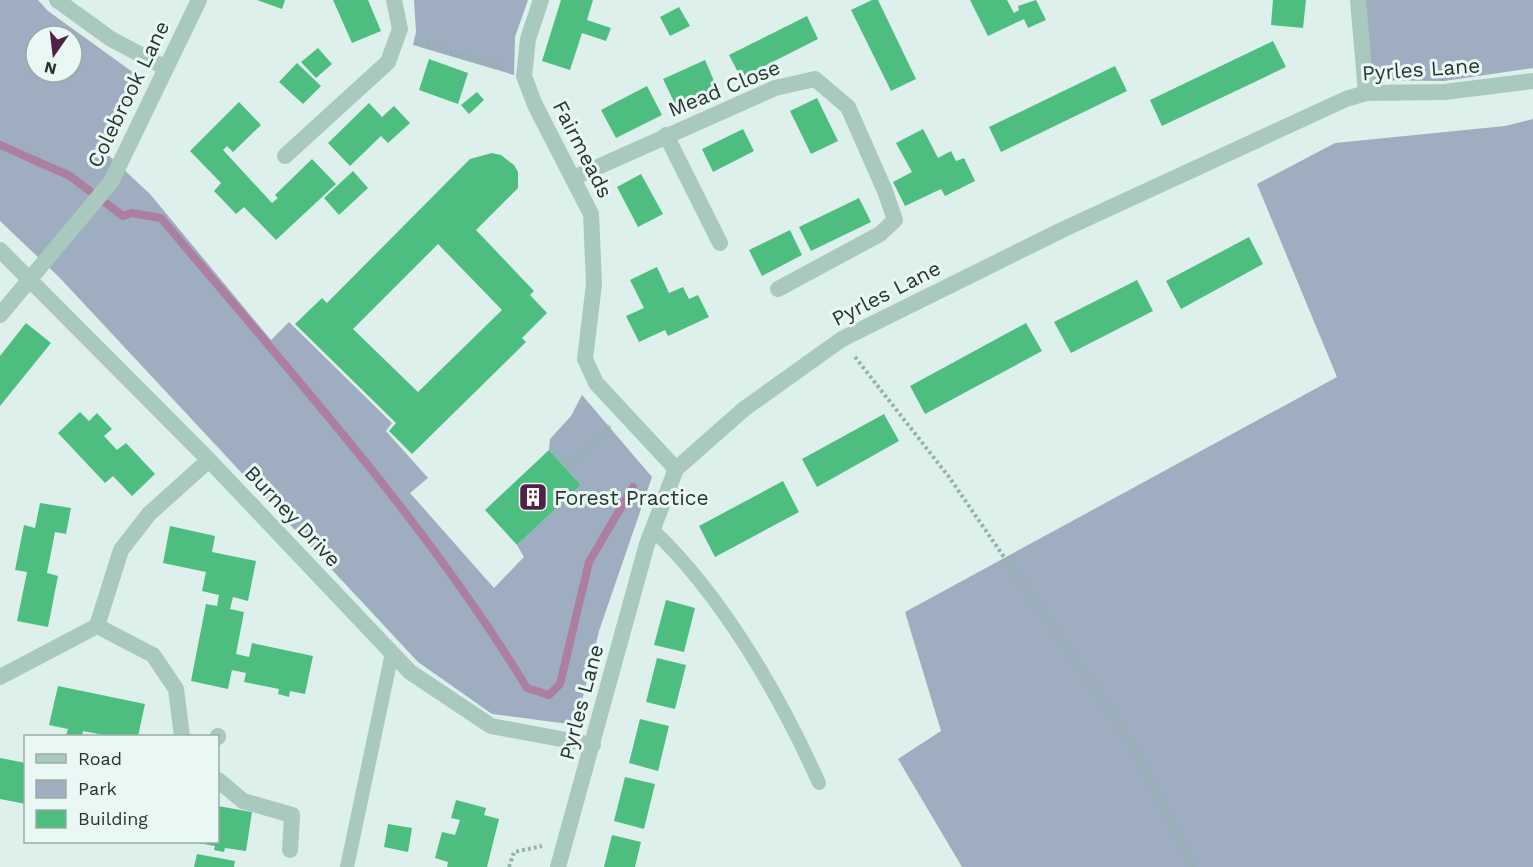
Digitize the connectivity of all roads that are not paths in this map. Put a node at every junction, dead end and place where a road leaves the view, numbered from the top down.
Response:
1 (57, 0) edge
2 (199, 0) edge
3 (394, 0) edge
4 (541, 0) edge
5 (1358, 0) edge
6 (166, 68) junction
7 (1533, 81) edge
8 (1366, 93) junction
9 (666, 135) junction
10 (285, 156) dead end
11 (573, 178) junction
12 (720, 243) dead end
13 (0, 250) edge
14 (30, 281) junction
15 (778, 289) dead end
16 (0, 315) edge
17 (209, 460) junction
18 (676, 469) junction
19 (654, 531) junction
20 (97, 626) junction
21 (392, 653) junction
22 (0, 676) edge
23 (182, 735) edge
24 (592, 745) junction
25 (219, 781) edge
26 (819, 783) dead end
27 (290, 850) dead end
28 (347, 867) edge
29 (558, 867) edge

1 - 6 street
2 - 6 street, Colebrook Lane
3 - 10 street
4 - 11 street, Fairmeads
5 - 8 street
6 - 14 street, Colebrook Lane
7 - 8 street, Pyrles Lane
8 - 18 street, Pyrles Lane
9 - 11 street, Mead Close
9 - 12 street
9 - 15 street, Mead Close
11 - 18 street, Fairmeads
13 - 14 street, Burney Drive
14 - 16 street, Colebrook Lane
14 - 17 street, Burney Drive
17 - 20 street
17 - 21 street, Burney Drive
18 - 19 street, Pyrles Lane
19 - 24 street, Pyrles Lane
19 - 26 lane
20 - 22 street
20 - 23 street
21 - 24 street, Burney Drive
21 - 28 lane
24 - 29 street, Pyrles Lane
25 - 27 street

